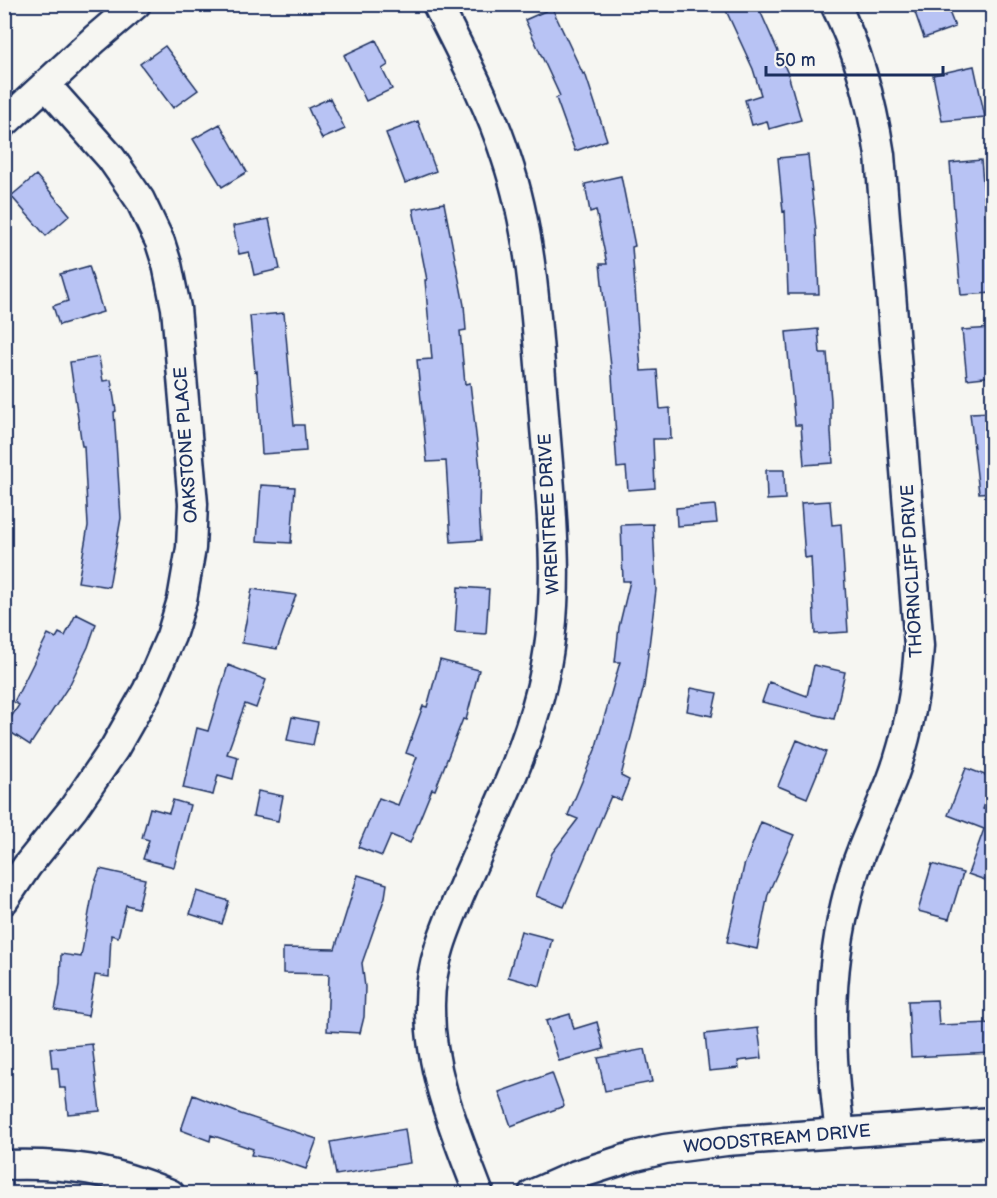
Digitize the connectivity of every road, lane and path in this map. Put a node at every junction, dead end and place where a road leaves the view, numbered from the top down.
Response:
1 (136, 4) edge
2 (437, 4) edge
3 (836, 4) edge
4 (46, 85) junction
5 (4, 123) edge
6 (4, 900) edge
7 (993, 1122) edge
8 (840, 1132) junction
9 (4, 1165) edge
10 (170, 1194) edge
11 (479, 1194) edge
12 (533, 1194) edge

1 - 4 street
2 - 11 street, WRENTREE DRIVE
3 - 8 street, THORNCLIFF DRIVE
4 - 5 street
4 - 6 street, OAKSTONE PLACE
7 - 8 street, WOODSTREAM DRIVE
8 - 12 street, WOODSTREAM DRIVE
9 - 10 street

